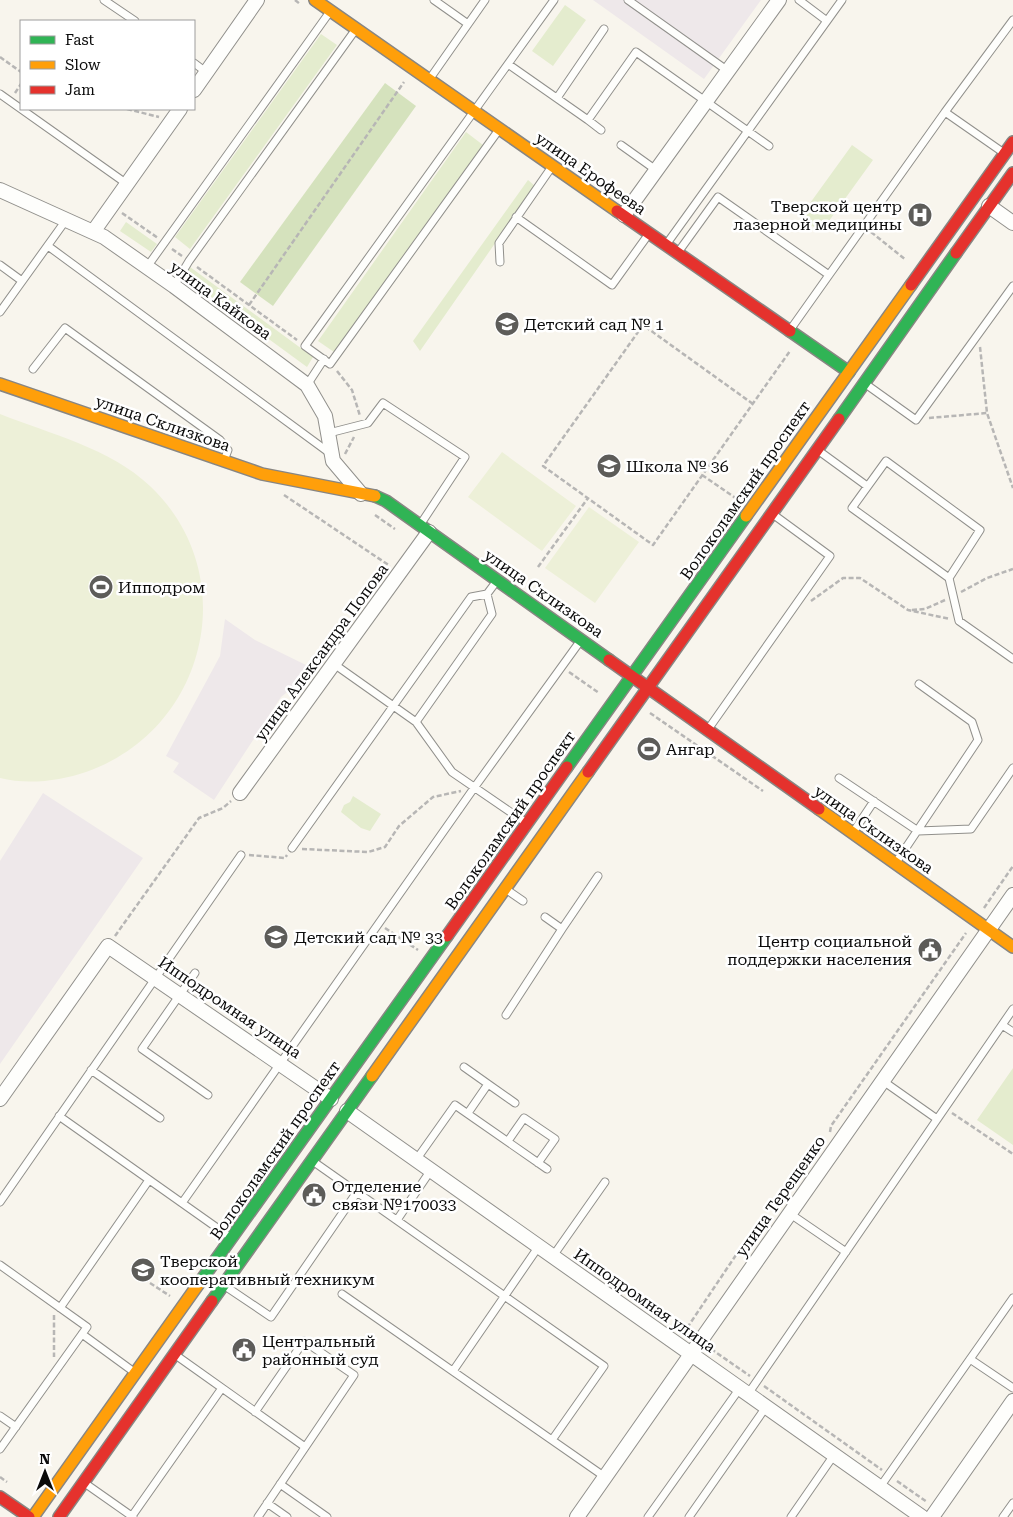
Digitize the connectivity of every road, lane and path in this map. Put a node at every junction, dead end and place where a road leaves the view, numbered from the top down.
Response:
1 (104, 0) edge
2 (257, 0) edge
3 (315, 0) edge
4 (434, 0) edge
5 (485, 0) edge
6 (554, 0) edge
7 (628, 0) edge
8 (779, 0) edge
9 (799, 0) edge
10 (842, 0) edge
11 (331, 11) junction
12 (133, 20) edge
13 (1013, 20) edge
14 (827, 21) junction
15 (468, 24) junction
16 (356, 29) junction
17 (604, 30) dead end
18 (0, 57) edge
19 (195, 64) edge
20 (508, 64) junction
21 (20, 71) edge
22 (728, 71) junction
23 (206, 72) junction
24 (407, 79) dead end
25 (430, 80) junction
26 (195, 88) edge
27 (0, 94) edge
28 (557, 98) junction
29 (706, 102) junction
30 (20, 108) edge
31 (23, 110) edge
32 (131, 110) edge
33 (179, 110) edge
34 (474, 111) junction
35 (945, 112) junction
36 (160, 117) dead end
37 (588, 120) junction
38 (500, 129) junction
39 (602, 130) dead end
40 (748, 131) junction
41 (1013, 142) edge
42 (621, 145) dead end
43 (769, 146) dead end
44 (1005, 154) junction
45 (552, 165) junction
46 (656, 170) junction
47 (1013, 173) edge
48 (127, 184) junction
49 (0, 190) edge
50 (989, 206) junction
51 (122, 213) dead end
52 (624, 215) junction
53 (516, 216) junction
54 (66, 220) junction
55 (1013, 223) edge
56 (864, 226) junction
57 (93, 232) junction
58 (650, 233) junction
59 (164, 243) junction
60 (666, 245) junction
61 (48, 246) junction
62 (678, 253) junction
63 (906, 260) dead end
64 (189, 261) junction
65 (500, 262) dead end
66 (0, 265) edge
67 (147, 267) junction
68 (829, 275) junction
69 (22, 281) junction
70 (174, 286) junction
71 (1013, 286) edge
72 (249, 305) junction
73 (0, 312) edge
74 (789, 331) junction
75 (979, 333) junction
76 (306, 346) junction
77 (792, 349) dead end
78 (324, 360) junction
79 (330, 364) junction
80 (33, 369) dead end
81 (849, 372) junction
82 (864, 383) junction
83 (0, 384) edge
84 (307, 385) junction
85 (753, 404) junction
86 (987, 413) junction
87 (916, 420) junction
88 (361, 425) junction
89 (329, 433) junction
90 (817, 450) junction
91 (336, 457) junction
92 (224, 461) junction
93 (702, 475) junction
94 (867, 486) junction
95 (1013, 488) edge
96 (278, 492) dead end
97 (361, 494) junction
98 (588, 498) junction
99 (737, 500) dead end
100 (772, 513) junction
101 (425, 528) junction
102 (538, 567) dead end
103 (400, 572) junction
104 (949, 578) junction
105 (498, 580) junction
106 (487, 594) junction
107 (807, 604) dead end
108 (959, 621) junction
109 (581, 640) junction
110 (1013, 659) edge
111 (334, 664) junction
112 (562, 667) junction
113 (632, 677) junction
114 (918, 684) dead end
115 (647, 688) junction
116 (600, 694) dead end
117 (394, 706) junction
118 (416, 722) junction
119 (708, 731) junction
120 (1013, 768) edge
121 (839, 778) dead end
122 (474, 788) junction
123 (240, 793) joint
124 (874, 801) junction
125 (527, 824) junction
126 (918, 830) junction
127 (852, 833) junction
128 (292, 848) junction
129 (241, 855) joint
130 (895, 864) junction
131 (1013, 866) edge
132 (598, 876) dead end
133 (505, 889) junction
134 (1013, 896) edge
135 (523, 901) dead end
136 (545, 918) dead end
137 (975, 920) junction
138 (379, 924) junction
139 (562, 930) junction
140 (988, 930) junction
141 (108, 946) junction
142 (1013, 947) edge
143 (419, 951) dead end
144 (194, 973) dead end
145 (155, 978) junction
146 (180, 995) junction
147 (1013, 1009) edge
148 (506, 1015) dead end
149 (1002, 1025) junction
150 (1013, 1032) edge
151 (282, 1064) junction
152 (464, 1067) dead end
153 (91, 1070) junction
154 (883, 1081) junction
155 (488, 1084) junction
156 (208, 1095) dead end
157 (0, 1098) edge
158 (331, 1099) junction
159 (515, 1104) dead end
160 (945, 1108) junction
161 (347, 1111) junction
162 (468, 1113) junction
163 (59, 1116) junction
164 (160, 1118) dead end
165 (937, 1119) junction
166 (830, 1136) dead end
167 (508, 1141) junction
168 (1013, 1154) edge
169 (312, 1160) junction
170 (416, 1160) junction
171 (538, 1163) junction
172 (547, 1169) dead end
173 (431, 1170) junction
174 (149, 1180) junction
175 (605, 1182) dead end
176 (357, 1192) junction
177 (0, 1202) edge
178 (182, 1203) junction
179 (790, 1213) junction
180 (396, 1220) junction
181 (763, 1228) dead end
182 (232, 1238) junction
183 (539, 1246) junction
184 (846, 1252) junction
185 (553, 1256) junction
186 (0, 1265) edge
187 (150, 1283) dead end
188 (224, 1284) junction
189 (342, 1294) dead end
190 (170, 1296) dead end
191 (504, 1296) junction
192 (1013, 1298) edge
193 (57, 1305) junction
194 (685, 1331) junction
195 (82, 1334) junction
196 (699, 1341) junction
197 (676, 1344) junction
198 (691, 1353) junction
199 (174, 1354) junction
200 (970, 1358) junction
201 (453, 1370) junction
202 (54, 1373) junction
203 (136, 1374) junction
204 (757, 1381) junction
205 (222, 1388) junction
206 (1013, 1388) edge
207 (744, 1391) junction
208 (1013, 1401) edge
209 (766, 1407) junction
210 (255, 1412) junction
211 (0, 1416) edge
212 (16, 1427) junction
213 (552, 1440) junction
214 (305, 1447) junction
215 (0, 1449) edge
216 (834, 1455) junction
217 (889, 1475) junction
218 (605, 1477) junction
219 (83, 1483) junction
220 (280, 1484) junction
221 (880, 1487) junction
222 (0, 1497) edge
223 (268, 1504) junction
224 (1012, 1506) edge
225 (935, 1513) edge
226 (29, 1517) edge
227 (33, 1517) edge
228 (59, 1517) edge
229 (133, 1517) edge
230 (258, 1517) edge
231 (287, 1517) edge
232 (327, 1517) edge
233 (577, 1517) edge
234 (648, 1517) edge
235 (689, 1517) edge
236 (790, 1517) edge
237 (922, 1517) edge
238 (1003, 1517) edge

1 - 12 lane
2 - 23 street
3 - 11 main road, улица Ерофеева
4 - 15 lane
5 - 15 lane
6 - 20 lane
7 - 22 lane
8 - 22 street
9 - 14 lane
10 - 14 lane
11 - 16 main road, улица Ерофеева
11 - 59 lane
13 - 35 lane
14 - 40 lane
15 - 25 lane
16 - 25 main road, улица Ерофеева
16 - 64 lane
17 - 28 lane
18 - 21 path
19 - 23 lane
20 - 28 lane
20 - 34 lane
22 - 29 street
23 - 26 street
24 - 72 path
25 - 34 main road, улица Ерофеева
27 - 30 lane
28 - 37 lane
29 - 37 lane
29 - 40 lane
29 - 46 street
31 - 48 lane
32 - 36 path
33 - 48 street
34 - 38 main road, улица Ерофеева
34 - 76 lane
35 - 44 lane
35 - 56 lane
37 - 39 lane
38 - 45 main road, улица Ерофеева
38 - 79 lane
40 - 43 lane
40 - 60 lane
41 - 44 main road, Волоколамский проспект
42 - 46 lane
44 - 81 main road, Волоколамский проспект
45 - 52 main road, улица Ерофеева
45 - 53 lane
46 - 52 street
47 - 50 main road
48 - 57 street
49 - 54 street, улица Кайкова
50 - 55 street
50 - 82 main road
51 - 59 path
52 - 58 main road, улица Ерофеева
53 - 58 lane
53 - 65 lane
54 - 57 street, улица Кайкова
54 - 61 lane
56 - 63 path
56 - 68 lane
57 - 67 street, улица Кайкова
58 - 60 main road, улица Ерофеева
59 - 64 path
59 - 67 lane
60 - 62 main road, улица Ерофеева
61 - 69 lane
61 - 91 lane
62 - 68 lane
62 - 74 main road, улица Ерофеева
64 - 70 lane
64 - 72 path
66 - 69 lane
67 - 70 street, улица Кайкова
68 - 74 lane
69 - 73 lane
70 - 84 street, улица Кайкова
71 - 75 lane
72 - 76 path
74 - 81 main road, улица Ерофеева
75 - 86 path
75 - 87 lane
76 - 78 lane
77 - 85 path
78 - 79 lane
78 - 84 lane
79 - 88 path
80 - 92 lane
81 - 113 main road, Волоколамский проспект
82 - 87 lane
82 - 90 main road
83 - 92 main road, улица Склизкова
84 - 89 street, улица Кайкова
85 - 93 path
85 - 98 path
86 - 87 path
86 - 95 path
88 - 89 lane
88 - 91 path
88 - 101 lane
89 - 91 street, улица Кайкова
90 - 94 lane
90 - 100 main road
91 - 97 street, улица Кайкова
92 - 97 main road, улица Склизкова
93 - 98 path
93 - 99 path
94 - 104 lane
94 - 104 lane
96 - 103 path
97 - 101 main road, улица Склизкова
98 - 102 path
100 - 115 main road
100 - 119 lane
101 - 103 street, улица Александра Попова
101 - 105 main road, улица Склизкова
103 - 111 street, улица Александра Попова
104 - 108 lane
105 - 106 lane
105 - 109 main road, улица Склизкова
106 - 117 lane
106 - 118 lane
107 - 108 path
108 - 110 lane
109 - 112 lane
109 - 113 main road, улица Склизкова
111 - 117 lane
111 - 123 street, улица Александра Попова
112 - 116 path
112 - 122 lane
113 - 115 main road, улица Склизкова
113 - 125 main road, Волоколамский проспект
114 - 126 lane
115 - 119 main road, улица Склизкова
115 - 133 main road
117 - 118 lane
117 - 128 lane
118 - 122 lane
119 - 127 main road, улица Склизкова
120 - 126 lane
121 - 124 lane
122 - 125 lane
122 - 128 path
122 - 138 lane
123 - 141 path
124 - 126 lane
124 - 127 lane
125 - 158 main road, Волоколамский проспект
126 - 130 lane
127 - 130 main road, улица Склизкова
128 - 129 path
129 - 145 lane
130 - 137 main road, улица Склизкова
131 - 137 path
132 - 139 lane
133 - 135 lane
133 - 161 main road
134 - 140 street, улица Терещенко
136 - 139 lane
137 - 140 main road, улица Склизкова
137 - 166 path
138 - 143 path
138 - 151 lane
139 - 148 lane
140 - 142 main road, улица Склизкова
140 - 154 street, улица Терещенко
141 - 145 street, Ипподромная улица
141 - 157 street
144 - 146 lane
145 - 146 street, Ипподромная улица
145 - 153 lane
146 - 151 street, Ипподромная улица
146 - 156 lane
147 - 149 lane
149 - 150 lane
149 - 160 lane
151 - 158 street, Ипподромная улица
151 - 178 lane
152 - 155 lane
153 - 163 lane
153 - 164 lane
154 - 165 lane
154 - 179 street, улица Терещенко
155 - 159 lane
155 - 162 lane
158 - 182 main road, Волоколамский проспект
160 - 165 lane
160 - 168 path
161 - 169 main road
161 - 170 street, Ипподромная улица
162 - 167 lane
162 - 170 lane
163 - 174 lane
163 - 177 lane
165 - 184 lane
167 - 171 lane
167 - 171 lane
169 - 176 lane
169 - 188 main road
170 - 173 street, Ипподромная улица
171 - 172 lane
173 - 180 lane
173 - 183 street, Ипподромная улица
174 - 178 lane
174 - 193 lane
175 - 185 lane
176 - 180 lane
176 - 188 lane
178 - 182 lane
179 - 184 lane
179 - 196 street, улица Терещенко
180 - 191 lane
181 - 194 path
182 - 203 main road, Волоколамский проспект
183 - 185 street, Ипподромная улица
183 - 191 lane
184 - 204 lane
185 - 197 street, Ипподромная улица
186 - 193 lane
187 - 190 path
188 - 199 main road
189 - 201 lane
191 - 201 lane
191 - 213 lane
192 - 200 lane
193 - 195 lane
193 - 202 path
194 - 196 path
194 - 197 path
195 - 202 lane
195 - 203 lane
196 - 198 street, улица Терещенко
196 - 204 path
197 - 198 street, Ипподромная улица
198 - 207 street, Ипподромная улица
198 - 218 street, улица Терещенко
199 - 205 lane
199 - 219 main road
200 - 206 lane
200 - 217 lane
201 - 213 lane
202 - 212 lane
203 - 227 main road, Волоколамский проспект
204 - 207 lane
204 - 217 path
205 - 210 lane
205 - 229 lane
207 - 209 street, Ипподромная улица
207 - 234 lane
208 - 225 street
209 - 216 street, Ипподромная улица
209 - 235 lane
210 - 214 lane
210 - 214 lane
211 - 212 lane
212 - 215 lane
213 - 218 lane
214 - 220 lane
216 - 221 street, Ипподромная улица
216 - 236 lane
217 - 221 lane
217 - 225 path
218 - 233 street, улица Терещенко
219 - 228 main road
219 - 229 lane
220 - 223 lane
220 - 232 lane
221 - 237 street, Ипподромная улица
222 - 226 main road
223 - 230 lane
223 - 231 lane
224 - 238 lane

